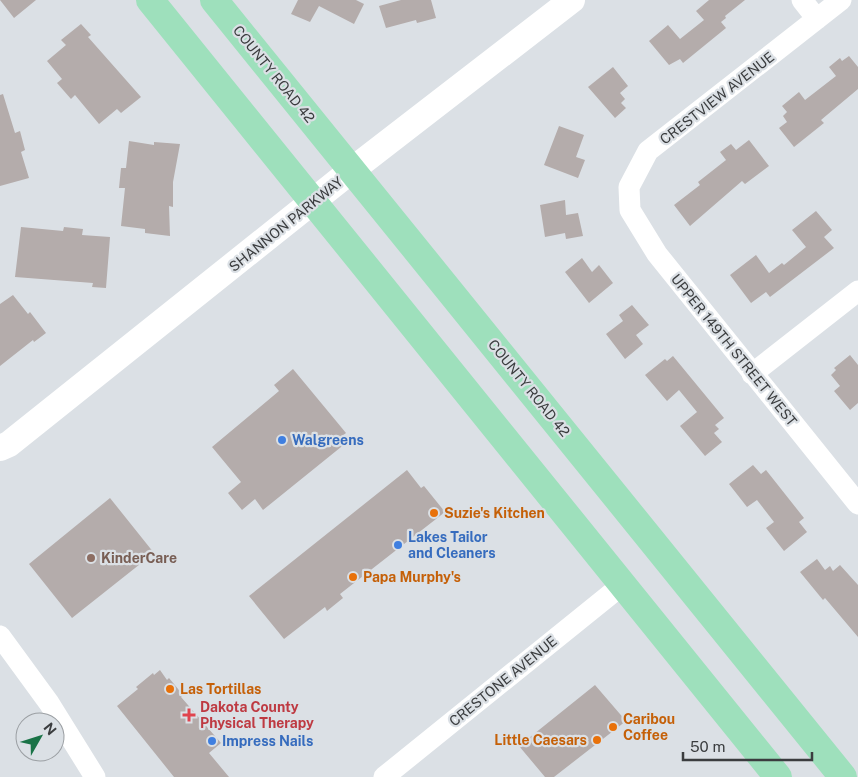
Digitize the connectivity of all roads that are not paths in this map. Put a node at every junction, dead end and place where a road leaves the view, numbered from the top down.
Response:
1 (150, 0) edge
2 (214, 0) edge
3 (572, 0) edge
4 (802, 0) edge
5 (841, 0) edge
6 (817, 19) junction
7 (352, 170) junction
8 (629, 187) joint
9 (312, 202) junction
10 (858, 290) edge
11 (752, 374) junction
12 (0, 448) edge
13 (858, 504) edge
14 (622, 585) junction
15 (0, 636) edge
16 (95, 777) edge
17 (384, 777) edge
18 (778, 777) edge
19 (843, 777) edge

1 - 9 highway
2 - 7 highway, COUNTY ROAD 42
3 - 7 street, SHANNON PARKWAY
4 - 6 street
5 - 6 street, CRESTVIEW AVENUE
6 - 8 street, CRESTVIEW AVENUE
7 - 9 street, SHANNON PARKWAY
7 - 19 highway, COUNTY ROAD 42
8 - 11 street, UPPER 149TH STREET WEST
9 - 12 street, SHANNON PARKWAY
9 - 14 highway
10 - 11 street
11 - 13 street, UPPER 149TH STREET WEST
14 - 17 street, CRESTONE AVENUE
14 - 18 highway
15 - 16 street

